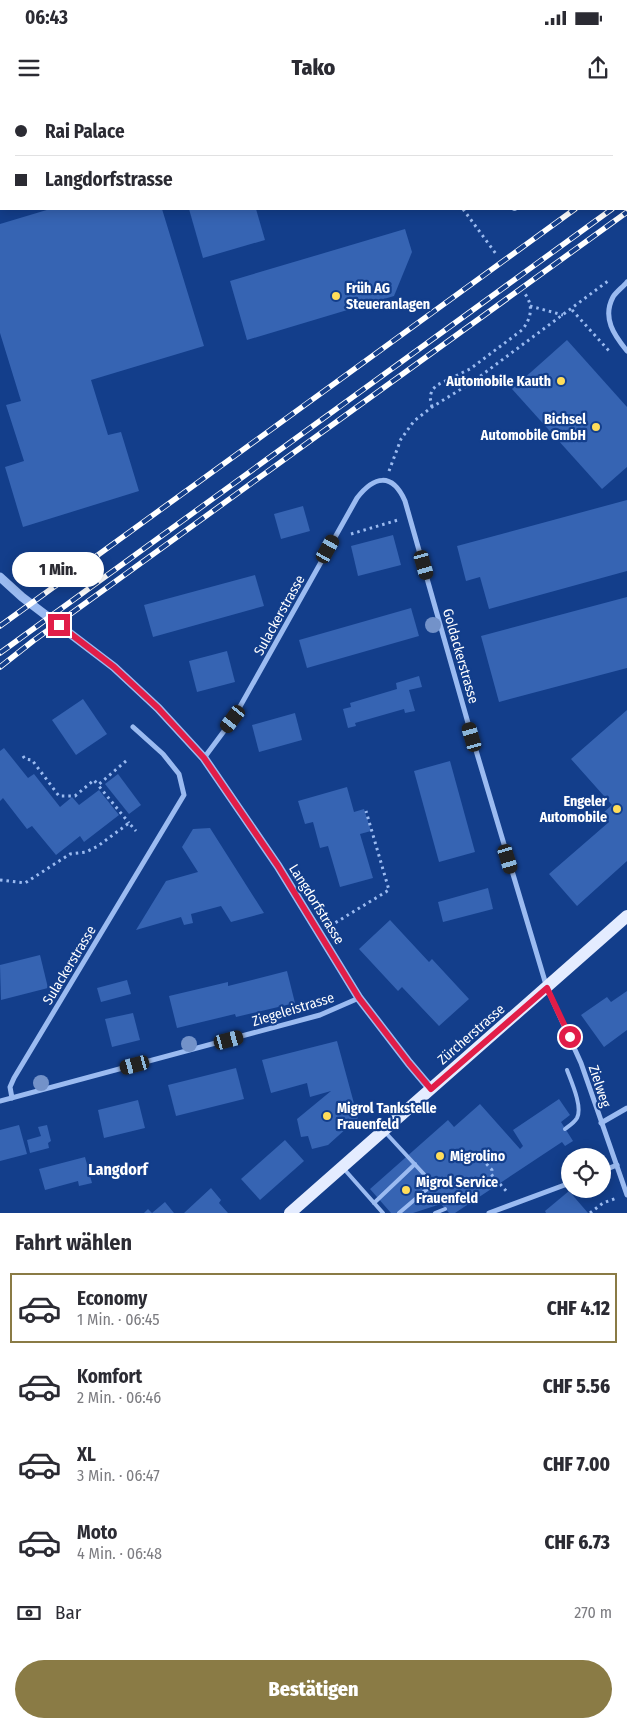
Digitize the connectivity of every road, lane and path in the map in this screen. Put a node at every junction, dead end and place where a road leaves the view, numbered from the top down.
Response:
1 (464, 210) edge
2 (496, 254) dead end
3 (612, 278) dead end
4 (627, 282) edge
5 (525, 294) dead end
6 (530, 306) junction
7 (572, 310) junction
8 (564, 315) junction
9 (605, 347) dead end
10 (627, 351) edge
11 (432, 407) junction
12 (386, 481) junction
13 (399, 520) dead end
14 (348, 535) dead end
15 (0, 577) edge
16 (133, 727) dead end
17 (23, 756) dead end
18 (204, 758) junction
19 (126, 761) dead end
20 (98, 785) junction
21 (366, 811) dead end
22 (129, 823) junction
23 (136, 831) dead end
24 (0, 880) edge
25 (627, 916) edge
26 (330, 926) dead end
27 (547, 988) junction
28 (359, 998) junction
29 (567, 1070) dead end
30 (431, 1089) junction
31 (12, 1098) junction
32 (0, 1101) edge
33 (627, 1108) edge
34 (601, 1123) junction
35 (565, 1129) dead end
36 (384, 1131) junction
37 (482, 1159) dead end
38 (415, 1164) junction
39 (617, 1165) junction
40 (343, 1167) junction
41 (611, 1167) edge
42 (499, 1184) dead end
43 (561, 1186) edge
44 (627, 1195) edge
45 (374, 1203) junction
46 (445, 1209) dead end
47 (290, 1213) edge
48 (383, 1213) edge
49 (399, 1213) edge
50 (434, 1213) edge
51 (489, 1213) edge
52 (590, 1213) edge

1 - 2 path
3 - 7 path
4 - 10 street
5 - 6 path
6 - 8 path
6 - 11 path
7 - 8 path
7 - 9 path
8 - 11 path
11 - 12 path
12 - 18 street, Sulackerstrasse
12 - 27 street, Goldackerstrasse
13 - 14 path
15 - 18 street, Langdorfstrasse
16 - 31 street, Sulackerstrasse
17 - 20 path
18 - 28 street, Langdorfstrasse
19 - 20 path
20 - 22 path
21 - 26 path
22 - 23 path
22 - 24 path
25 - 27 main road, Zürcherstrasse
27 - 30 main road, Zürcherstrasse
27 - 34 street, Zielweg
28 - 30 street, Langdorfstrasse
28 - 31 street, Ziegeleistrasse
29 - 35 lane
30 - 36 main road, Zürcherstrasse
31 - 32 street, Ziegeleistrasse
33 - 34 street
34 - 39 street, Zielweg
36 - 38 lane
36 - 40 main road, Zürcherstrasse
37 - 42 path
38 - 45 lane
38 - 49 lane
39 - 41 street
39 - 44 street, Zielweg
40 - 45 lane
40 - 47 main road, Zürcherstrasse
43 - 51 street
44 - 52 path
45 - 48 lane
46 - 50 lane

